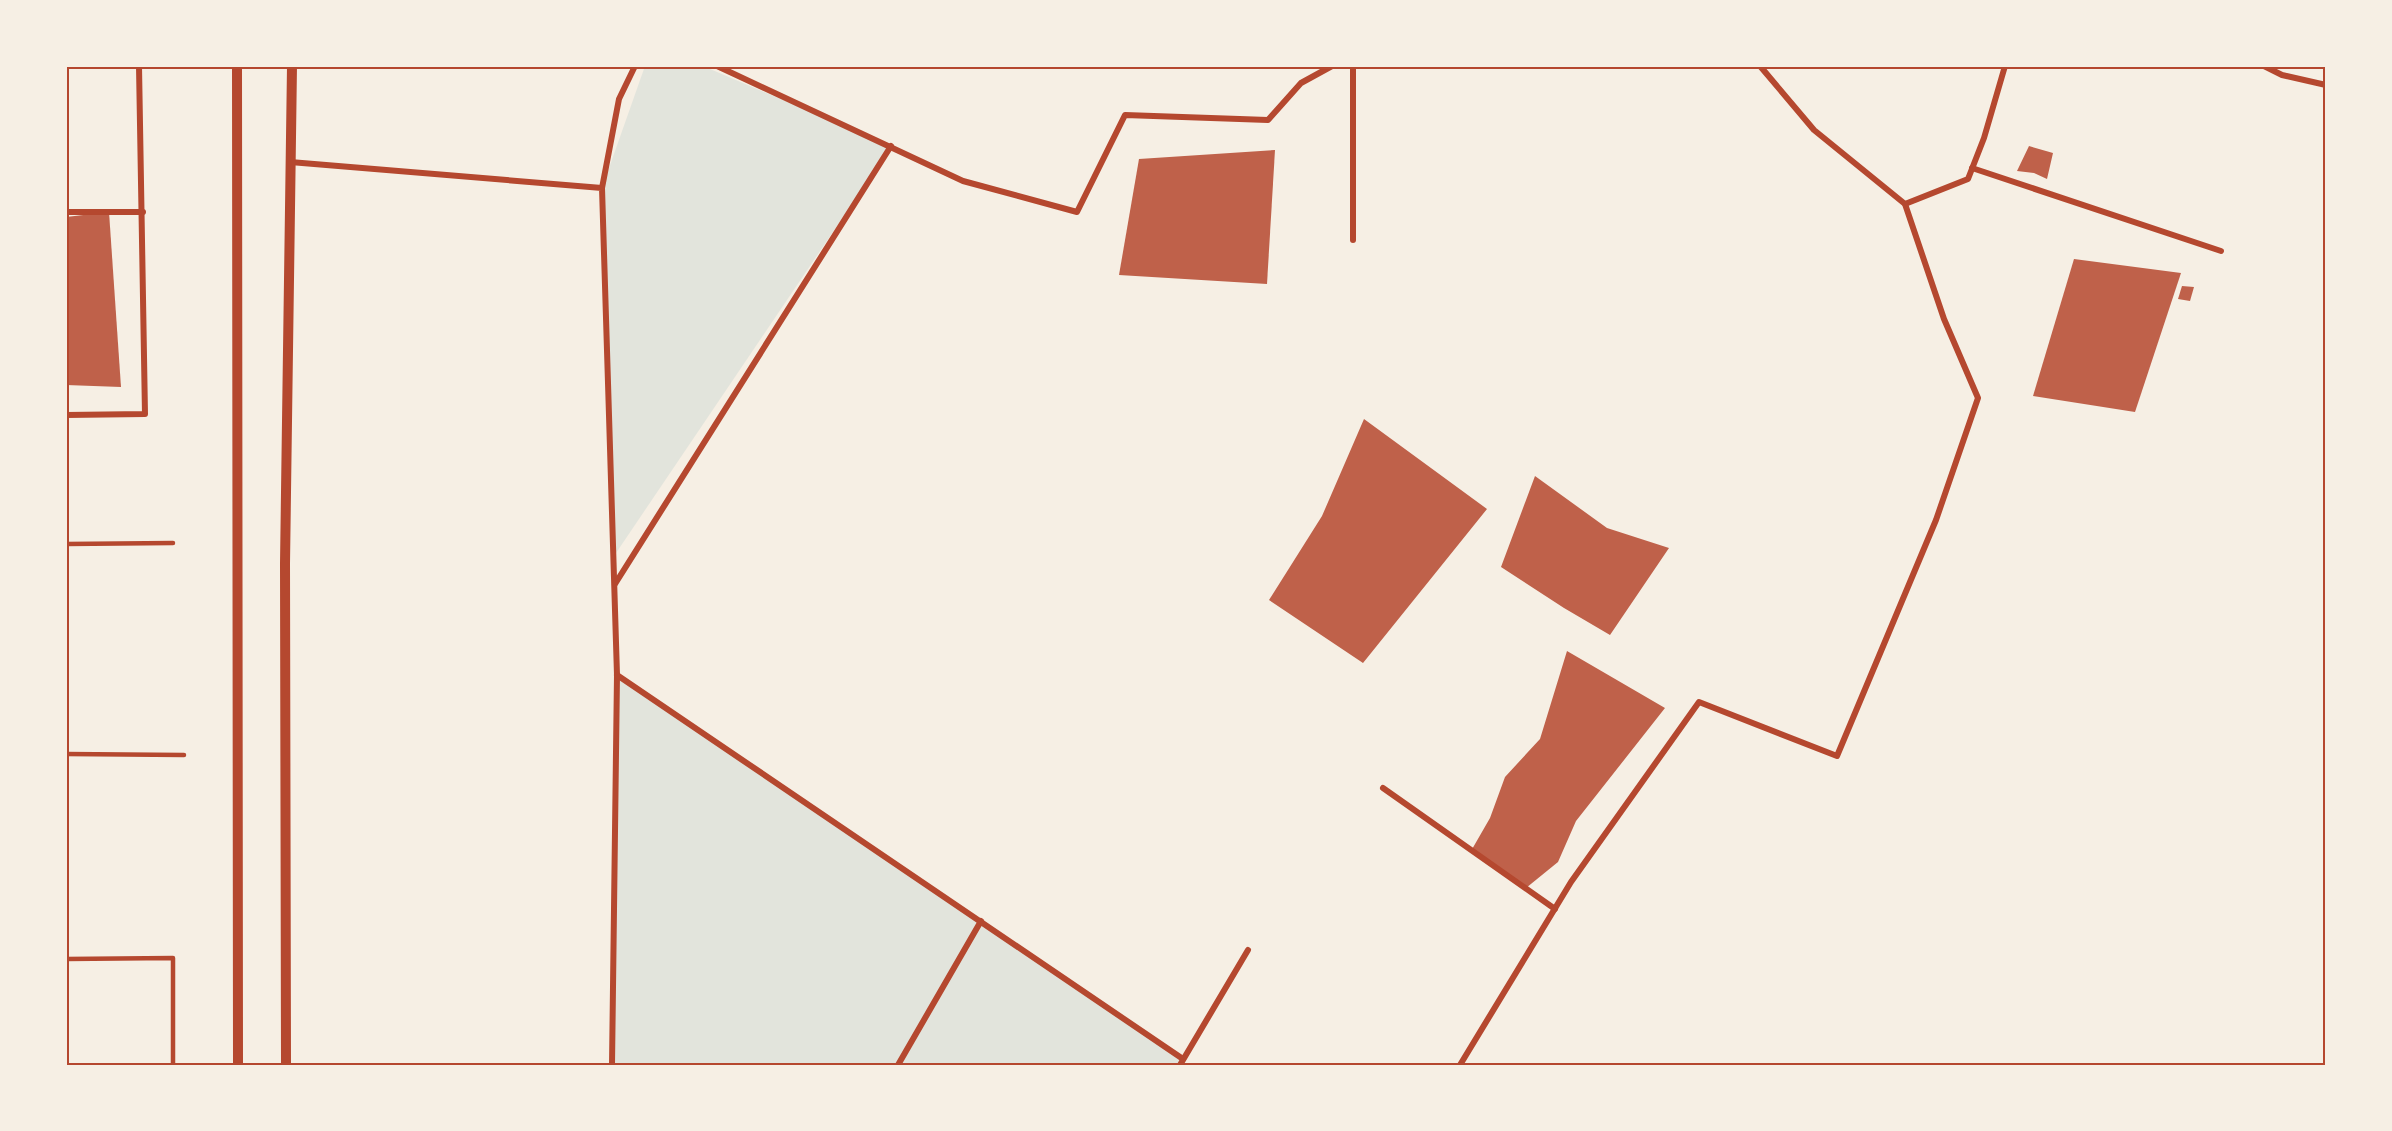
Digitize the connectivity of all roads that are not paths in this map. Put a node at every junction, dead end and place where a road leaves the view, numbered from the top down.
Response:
1 (139, 66) edge
2 (237, 66) edge
3 (292, 66) edge
4 (635, 66) edge
5 (717, 66) edge
6 (1332, 66) edge
7 (1353, 66) edge
8 (1760, 66) edge
9 (2005, 66) edge
10 (2264, 66) edge
11 (2326, 85) edge
12 (891, 146) junction
13 (290, 162) junction
14 (1972, 168) junction
15 (602, 188) junction
16 (1905, 204) junction
17 (66, 212) edge
18 (143, 212) junction
19 (1353, 240) dead end
20 (2221, 251) dead end
21 (66, 415) edge
22 (173, 543) dead end
23 (66, 544) edge
24 (615, 585) junction
25 (618, 675) junction
26 (66, 754) edge
27 (184, 755) dead end
28 (1383, 788) dead end
29 (1555, 909) junction
30 (981, 921) junction
31 (1248, 950) dead end
32 (66, 959) edge
33 (1182, 1062) edge
34 (173, 1065) edge
35 (238, 1065) edge
36 (286, 1065) edge
37 (612, 1065) edge
38 (898, 1065) edge
39 (1460, 1065) edge

1 - 18 street
2 - 35 street
3 - 13 street
4 - 15 street
5 - 12 street
6 - 12 street
7 - 19 street
8 - 16 street
9 - 14 street
10 - 11 street
12 - 24 street
13 - 15 street
13 - 36 street
14 - 16 street
14 - 20 street
15 - 24 street
16 - 29 street
17 - 18 street
18 - 21 street
22 - 23 lane
24 - 25 street
25 - 30 street
25 - 37 street
26 - 27 lane
28 - 29 street
29 - 39 street
30 - 33 street
30 - 38 street
31 - 33 street
32 - 34 lane

